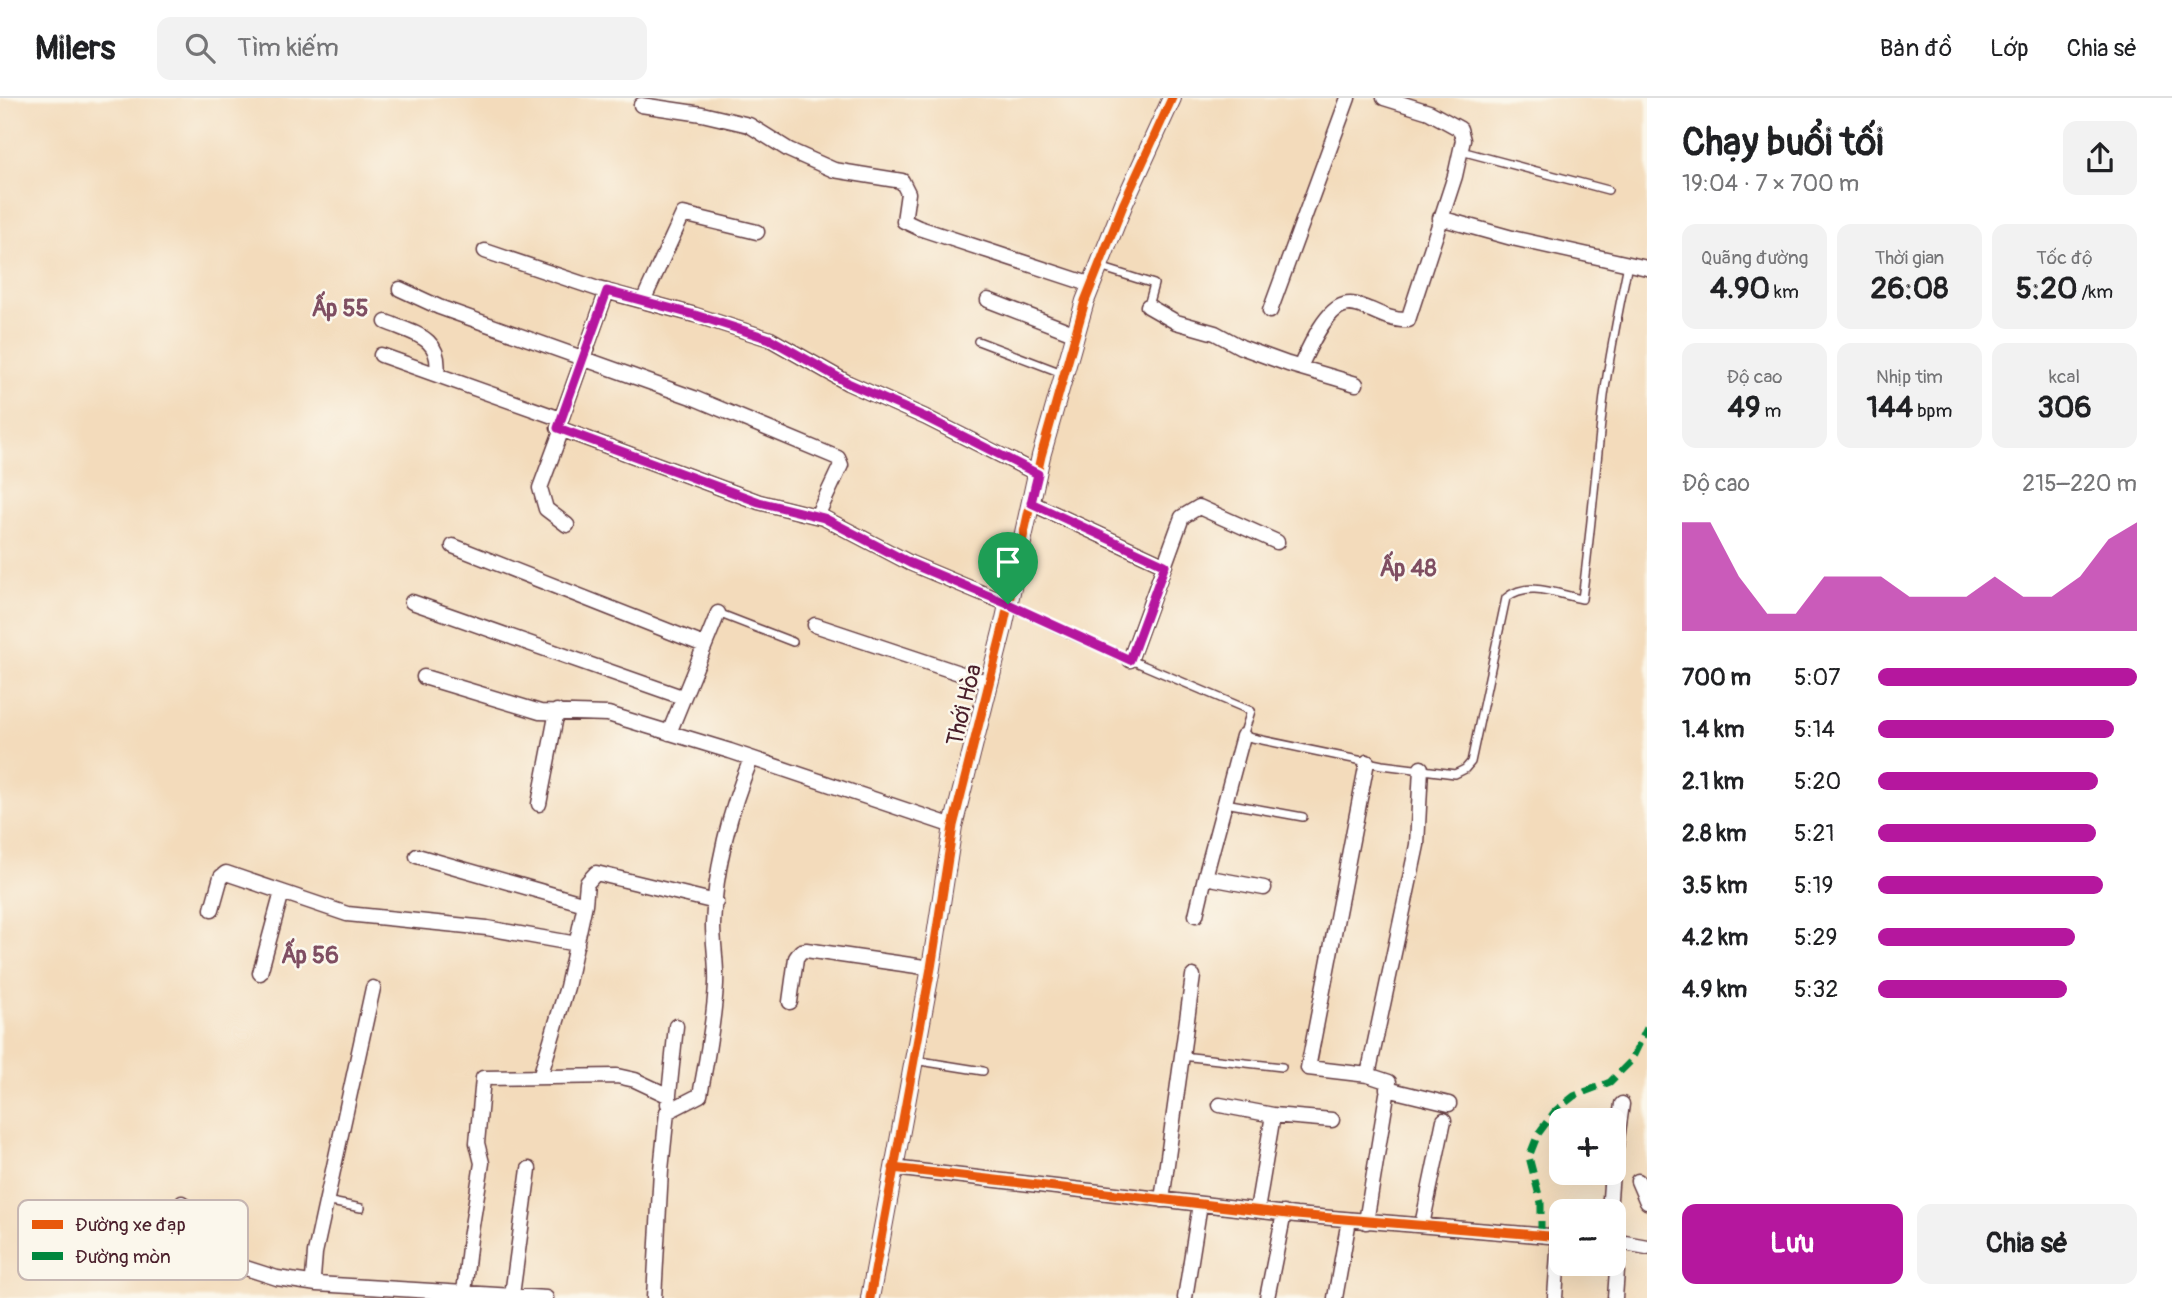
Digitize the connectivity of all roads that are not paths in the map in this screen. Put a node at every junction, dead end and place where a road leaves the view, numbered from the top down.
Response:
1 (1172, 98) edge
2 (1348, 98) edge
3 (1384, 98) edge
4 (641, 105) dead end
5 (1461, 151) junction
6 (1608, 190) dead end
7 (1440, 218) junction
8 (757, 232) dead end
9 (485, 250) dead end
10 (1628, 264) junction
11 (1099, 266) junction
12 (1647, 268) edge
13 (1092, 285) junction
14 (400, 289) dead end
15 (607, 291) junction
16 (988, 300) dead end
17 (643, 301) junction
18 (1148, 306) joint
19 (1270, 311) dead end
20 (386, 322) dead end
21 (1076, 334) junction
22 (978, 341) dead end
23 (382, 355) dead end
24 (583, 357) junction
25 (1300, 367) junction
26 (1064, 373) junction
27 (437, 374) junction
28 (1356, 384) dead end
29 (561, 424) junction
30 (1038, 474) junction
31 (1031, 503) junction
32 (817, 516) junction
33 (567, 525) dead end
34 (1277, 542) dead end
35 (453, 546) dead end
36 (1165, 565) junction
37 (412, 602) dead end
38 (1008, 604) junction
39 (719, 613) joint
40 (815, 625) dead end
41 (793, 642) dead end
42 (704, 645) junction
43 (1130, 660) junction
44 (424, 677) dead end
45 (989, 683) junction
46 (682, 697) junction
47 (557, 711) junction
48 (669, 733) junction
49 (1243, 736) junction
50 (751, 759) junction
51 (1367, 762) junction
52 (1421, 768) junction
53 (1225, 803) junction
54 (539, 804) dead end
55 (1303, 817) dead end
56 (953, 826) junction
57 (417, 856) dead end
58 (1205, 877) junction
59 (1264, 888) dead end
60 (282, 892) junction
61 (716, 902) junction
62 (585, 904) junction
63 (212, 909) dead end
64 (1196, 915) dead end
65 (577, 944) junction
66 (930, 968) junction
67 (260, 973) dead end
68 (1193, 976) dead end
69 (373, 988) dead end
70 (790, 1002) dead end
71 (676, 1026) dead end
72 (1182, 1056) junction
73 (913, 1060) junction
74 (1282, 1068) dead end
75 (983, 1070) dead end
76 (1368, 1075) junction
77 (540, 1077) junction
78 (1387, 1089) junction
79 (669, 1096) junction
80 (1448, 1104) dead end
81 (1622, 1104) dead end
82 (1220, 1105) dead end
83 (1621, 1108) edge
84 (667, 1112) junction
85 (1273, 1115) junction
86 (1332, 1120) dead end
87 (1444, 1120) dead end
88 (893, 1168) junction
89 (529, 1169) dead end
90 (1638, 1181) dead end
91 (325, 1200) junction
92 (1162, 1200) junction
93 (1647, 1202) edge
94 (1200, 1204) junction
95 (361, 1208) dead end
96 (1257, 1210) junction
97 (1284, 1213) junction
98 (1349, 1220) junction
99 (1366, 1222) junction
100 (1422, 1225) junction
101 (1549, 1236) edge
102 (1626, 1244) edge
103 (1647, 1247) edge
104 (248, 1269) edge
105 (1557, 1276) edge
106 (1615, 1276) edge
107 (317, 1284) junction
108 (464, 1293) junction
109 (512, 1295) junction
110 (546, 1298) edge
111 (654, 1298) edge
112 (870, 1298) edge
113 (1185, 1298) edge
114 (1267, 1298) edge
115 (1335, 1298) edge
116 (1555, 1298) edge
117 (1615, 1298) edge

1 - 11 street, Thới Hòa
2 - 19 street
3 - 5 street
4 - 13 street
5 - 6 lane
5 - 7 street
7 - 10 street
7 - 25 street
8 - 17 street
9 - 15 street
10 - 12 street
10 - 52 lane
11 - 13 street, Thới Hòa
11 - 18 lane
13 - 21 street, Thới Hòa
14 - 24 street
15 - 17 street
15 - 24 street
16 - 21 street
17 - 30 street
18 - 25 street
20 - 27 street
21 - 26 street, Thới Hòa
22 - 26 lane
23 - 27 street
24 - 29 street
24 - 32 street
25 - 28 street
26 - 30 street, Thới Hòa
27 - 29 street
29 - 32 street
29 - 33 street
30 - 31 street, Thới Hòa
31 - 36 street
31 - 38 street, Thới Hòa
32 - 38 street
34 - 36 street
35 - 42 street
36 - 43 street
37 - 46 street
38 - 43 lane
38 - 45 street, Thới Hòa
39 - 41 lane
39 - 42 street
40 - 45 street
42 - 46 street
43 - 49 lane
44 - 47 street
45 - 56 street, Thới Hòa
46 - 48 street
47 - 48 street
47 - 54 street
48 - 50 street
49 - 51 lane
49 - 53 street
50 - 56 street
50 - 61 street
51 - 52 lane
51 - 76 street
52 - 76 street
53 - 55 lane
53 - 58 street
56 - 66 street, Thới Hòa
57 - 62 street
58 - 59 street
58 - 64 street
60 - 63 street
60 - 65 street
60 - 67 street
61 - 62 street
61 - 84 street
62 - 65 street
65 - 77 street
66 - 70 street
66 - 73 street, Thới Hòa
68 - 72 street
69 - 91 street
71 - 79 street
72 - 74 lane
72 - 92 street
73 - 75 lane
73 - 88 street, Thới Hòa
76 - 78 street
77 - 79 street
77 - 108 street
78 - 80 street
78 - 99 street
79 - 84 street
81 - 83 street
82 - 85 street
84 - 111 street
85 - 86 street
85 - 96 street
87 - 100 street
88 - 92 street
88 - 112 street, Thới Hòa
89 - 109 street
90 - 93 street
91 - 95 lane
91 - 107 street
92 - 94 street
94 - 96 street
94 - 113 street
96 - 97 street
97 - 98 street
97 - 114 street
98 - 99 street
98 - 115 street
99 - 100 street
100 - 101 street
102 - 103 street
104 - 107 street
105 - 116 street
106 - 117 street
107 - 108 street
108 - 109 street
109 - 110 street

